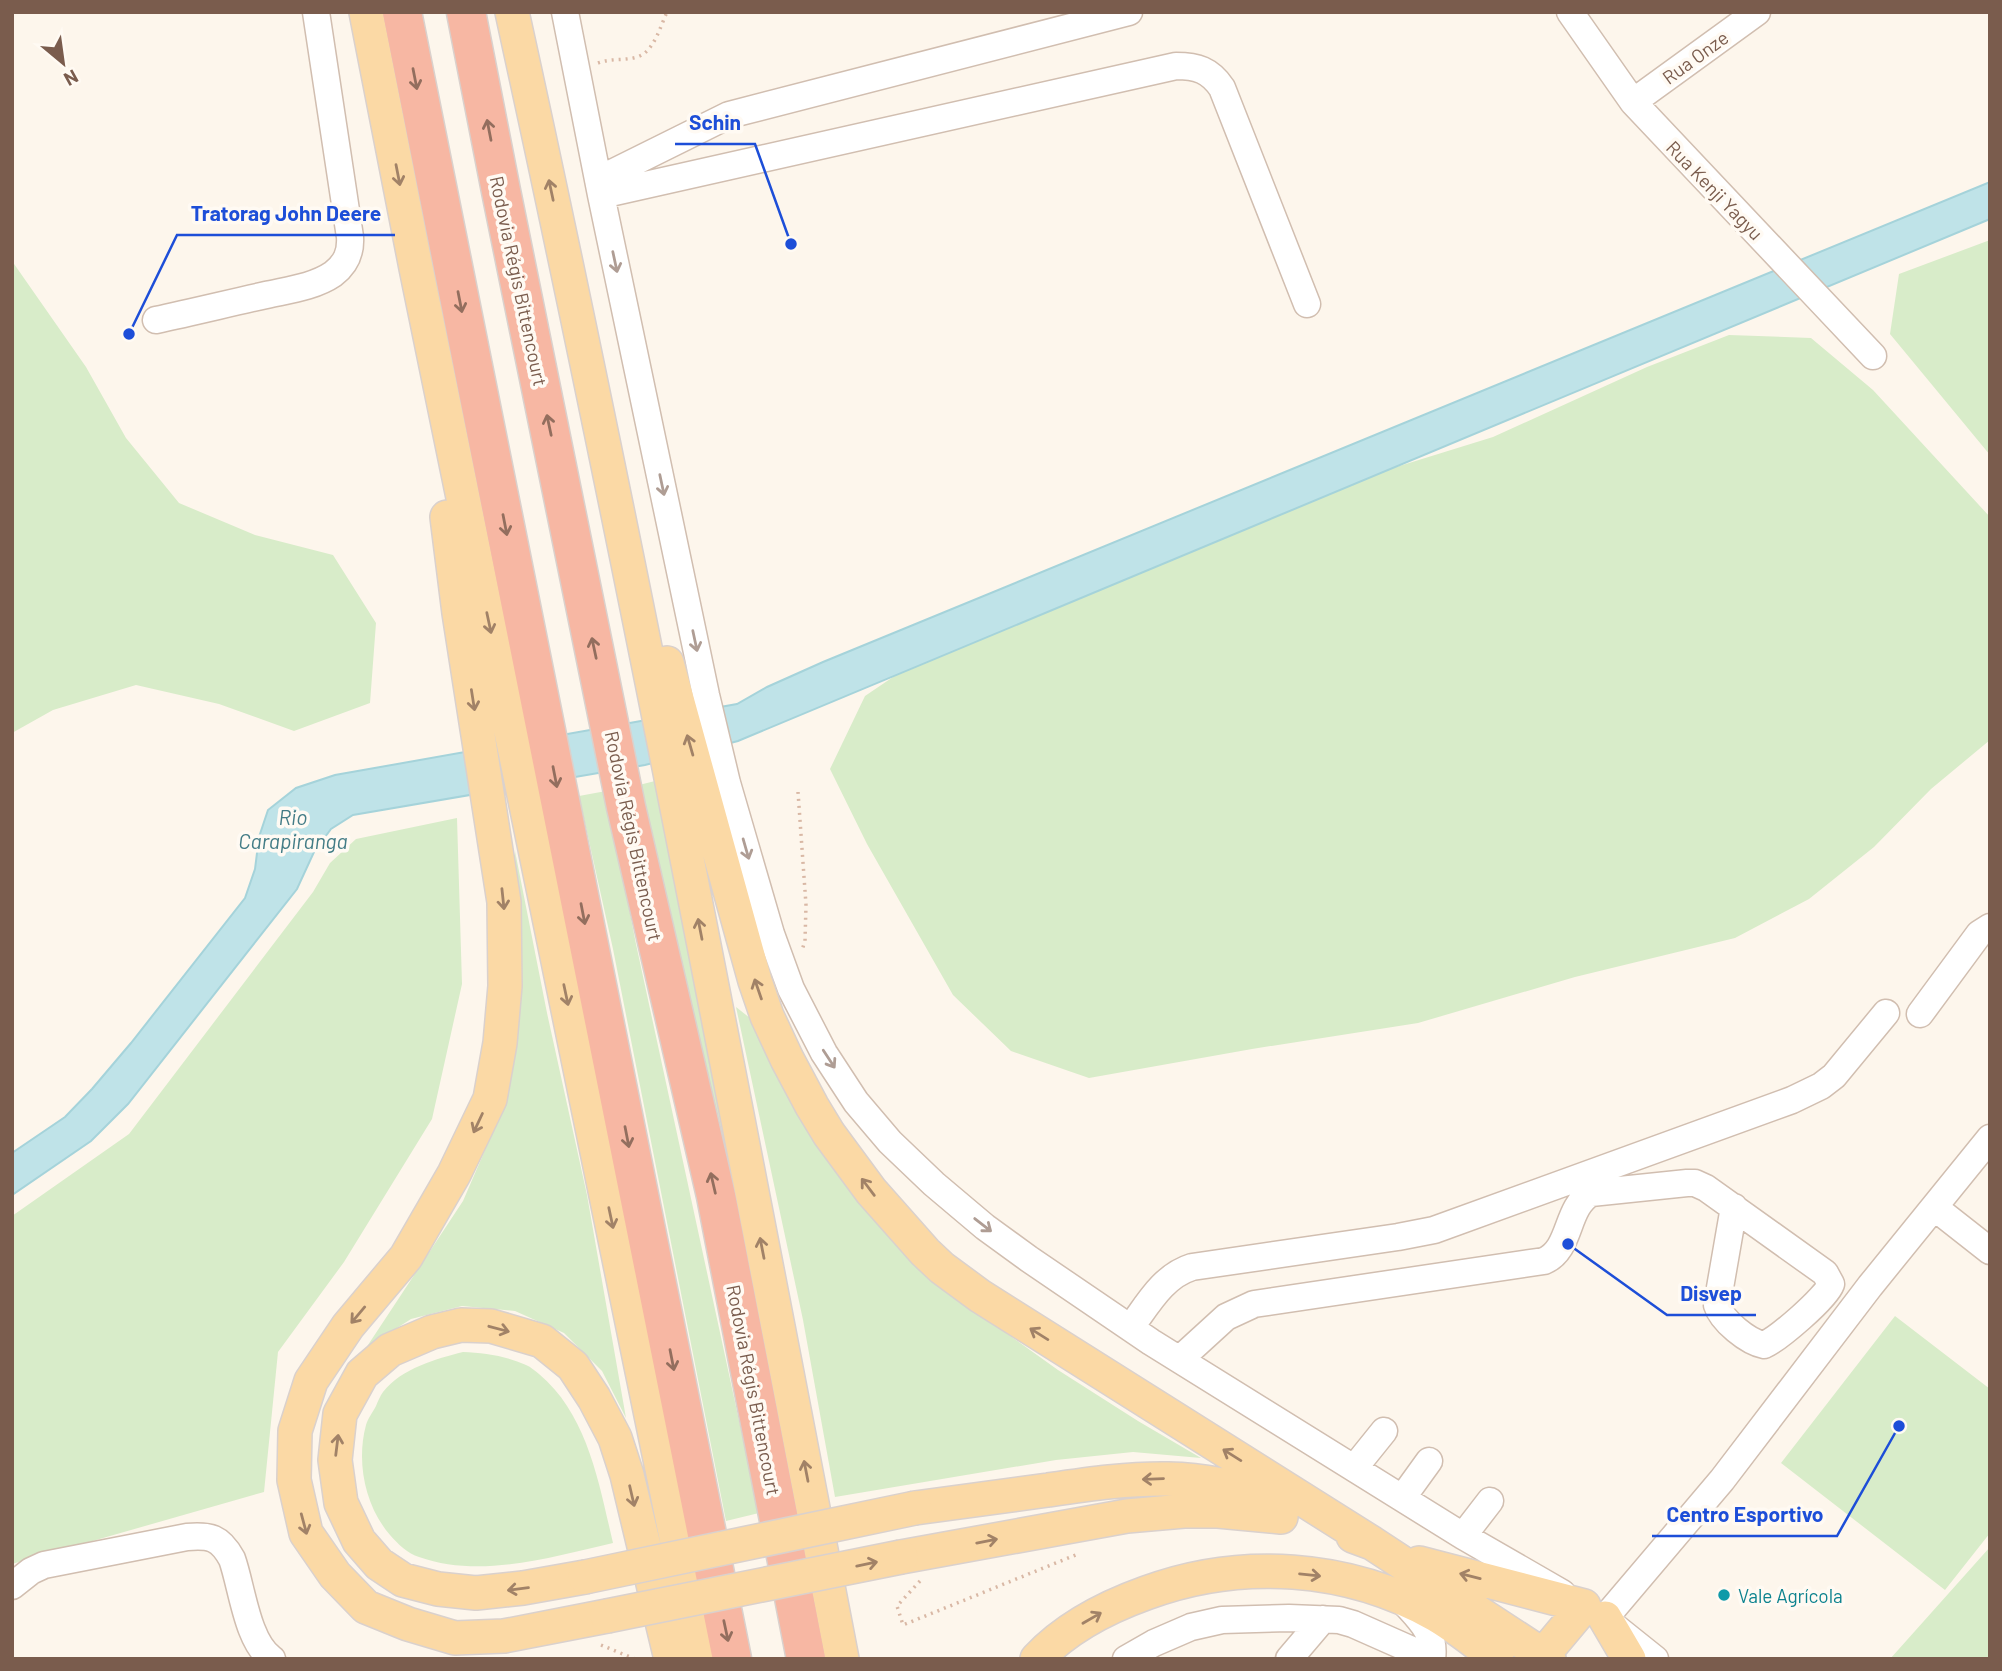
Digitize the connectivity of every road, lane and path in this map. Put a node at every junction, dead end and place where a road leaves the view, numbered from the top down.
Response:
1 (316, 12) edge
2 (366, 12) edge
3 (402, 12) edge
4 (466, 12) edge
5 (512, 12) edge
6 (565, 12) edge
7 (667, 12) edge
8 (1129, 12) edge
9 (1570, 12) edge
10 (1757, 12) edge
11 (577, 71) junction
12 (1633, 102) junction
13 (599, 188) junction
14 (416, 268) junction
15 (1307, 304) dead end
16 (156, 320) dead end
17 (1873, 356) dead end
18 (680, 703) junction
19 (530, 736) junction
20 (701, 791) junction
21 (799, 792) dead end
22 (548, 828) junction
23 (1990, 927) edge
24 (790, 989) junction
25 (1886, 1013) dead end
26 (1920, 1014) dead end
27 (1990, 1138) edge
28 (1734, 1207) junction
29 (1934, 1207) junction
30 (1990, 1251) edge
31 (1131, 1327) junction
32 (1180, 1359) junction
33 (1384, 1431) dead end
34 (1429, 1461) dead end
35 (1355, 1468) junction
36 (1403, 1497) junction
37 (1490, 1501) dead end
38 (1311, 1521) junction
39 (1463, 1536) junction
40 (1382, 1550) junction
41 (1082, 1552) dead end
42 (910, 1555) junction
43 (12, 1586) edge
44 (1401, 1598) junction
45 (1595, 1612) junction
46 (1323, 1619) junction
47 (1544, 1657) edge
48 (272, 1659) edge
49 (671, 1659) edge
50 (701, 1659) edge
51 (732, 1659) edge
52 (806, 1659) edge
53 (842, 1659) edge
54 (1037, 1659) edge
55 (1126, 1659) edge
56 (1289, 1659) edge
57 (1432, 1659) edge
58 (1497, 1659) edge
59 (1629, 1659) edge
60 (1655, 1659) edge

1 - 16 street
2 -> 14 main road
3 -> 19 highway
52 -> 4 highway, Rodovia Régis Bittencourt
18 -> 5 main road
6 - 11 street
7 - 11 path
8 - 13 street
9 - 12 street, Rua Kenji Yagyu
10 - 12 street, Rua Onze
11 - 13 street
12 - 17 street, Rua Kenji Yagyu
13 - 15 street
13 -> 18 street
14 -> 19 main road
14 -> 42 main road, bridge
18 - 20 main road
19 -> 22 highway
20 -> 24 street
40 -> 20 main road
53 -> 20 main road
21 - 24 path
22 -> 50 main road
22 -> 51 highway
23 - 26 street
24 -> 31 street
25 - 31 street
27 - 29 street
28 - 28 street
28 - 32 street
29 - 30 street
29 - 45 street
31 - 32 street
32 - 35 street
33 - 35 street
34 - 36 street
35 - 36 street
36 - 39 street
37 - 39 street
38 - 40 main road
42 -> 38 main road
38 -> 49 main road, bridge
39 - 45 street
45 -> 40 main road
40 - 47 main road
41 - 42 path
43 - 48 street
54 -> 44 main road
44 - 57 street
44 - 58 main road
45 - 47 main road
45 - 59 main road
45 - 60 street
46 - 55 street
46 - 56 street
46 - 57 street

